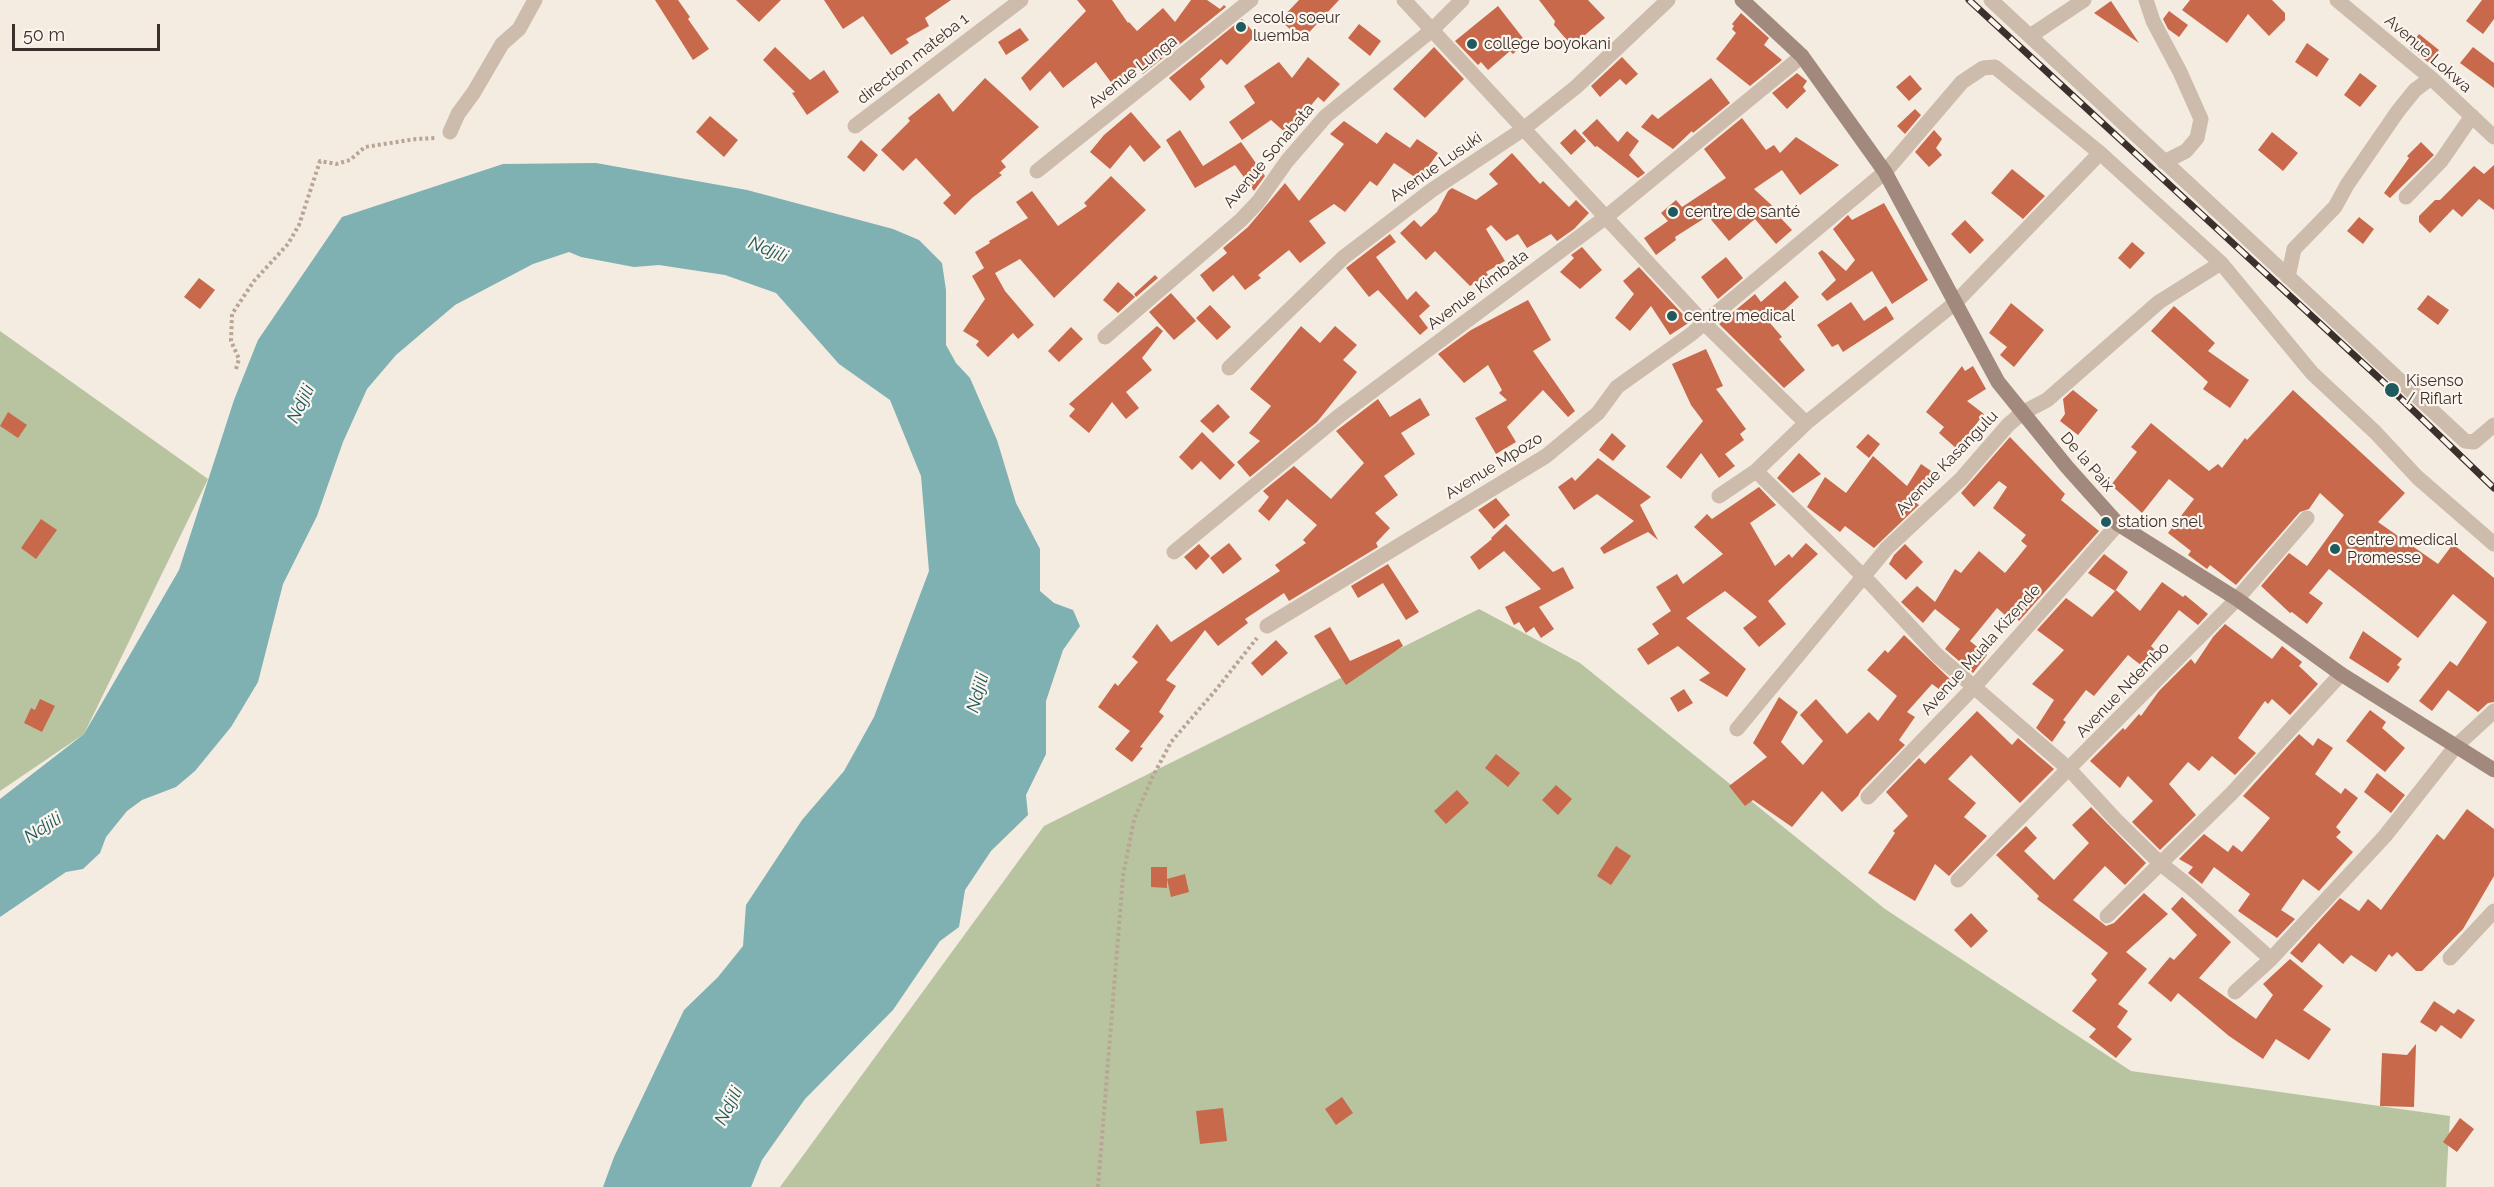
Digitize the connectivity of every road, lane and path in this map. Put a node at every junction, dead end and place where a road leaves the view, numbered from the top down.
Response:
1 (535, 0) edge
2 (1021, 0) edge
3 (1251, 0) edge
4 (1404, 0) edge
5 (1462, 0) edge
6 (1668, 0) edge
7 (1743, 0) edge
8 (1991, 0) edge
9 (2084, 0) edge
10 (2146, 0) edge
11 (2337, 0) edge
12 (1432, 30) junction
13 (2030, 36) junction
14 (1802, 56) junction
15 (2431, 78) junction
16 (2472, 116) junction
17 (855, 126) dead end
18 (1522, 130) junction
19 (450, 132) joint
20 (2494, 137) edge
21 (2100, 153) junction
22 (2164, 162) junction
23 (1037, 171) dead end
24 (1885, 172) junction
25 (2406, 196) dead end
26 (1606, 217) junction
27 (2221, 263) junction
28 (2288, 277) junction
29 (1954, 303) junction
30 (1704, 323) junction
31 (1105, 337) dead end
32 (1229, 368) dead end
33 (236, 369) dead end
34 (2022, 413) junction
35 (1806, 423) junction
36 (2494, 425) edge
37 (1756, 471) junction
38 (1719, 496) dead end
39 (2307, 518) dead end
40 (2118, 524) junction
41 (2494, 544) edge
42 (1174, 552) dead end
43 (1863, 576) junction
44 (2237, 599) junction
45 (1267, 627) joint
46 (2341, 674) junction
47 (1974, 687) junction
48 (2494, 711) edge
49 (1737, 729) dead end
50 (2456, 746) junction
51 (2070, 770) junction
52 (2494, 770) edge
53 (1868, 797) dead end
54 (2161, 864) junction
55 (1958, 880) dead end
56 (2494, 911) edge
57 (2107, 916) dead end
58 (2450, 958) dead end
59 (2271, 959) junction
60 (2235, 992) dead end
61 (1098, 1187) edge

1 - 19 street
2 - 17 street, direction mateba 1
3 - 23 street, Avenue Lunga
4 - 12 street
5 - 12 street, Avenue Sonabata
6 - 18 street, Avenue Lusuki
7 - 14 street, De la Paix
8 - 13 street
9 - 13 street
10 - 22 street
11 - 15 street, Avenue Lokwa
12 - 18 street
12 - 31 street, Avenue Sonabata
13 - 22 street
14 - 24 street, De la Paix
14 - 26 street, Avenue Kimbata
15 - 16 street, Avenue Lokwa
15 - 28 street
16 - 20 street, Avenue Lokwa
16 - 25 street
18 - 26 street
18 - 32 street, Avenue Lusuki
19 - 33 path
21 - 24 street, Avenue Mpozo
21 - 27 street, Avenue Mpozo
21 - 29 street
22 - 28 street
24 - 29 street, De la Paix
24 - 30 street, Avenue Mpozo
26 - 30 street
26 - 42 street, Avenue Kimbata
27 - 34 street, Avenue Kasangulu
27 - 41 street, Avenue Mpozo
28 - 36 street
29 - 34 street, De la Paix
29 - 35 street
30 - 35 street
30 - 45 street, Avenue Mpozo
34 - 40 street, De la Paix
34 - 43 street, Avenue Kasangulu
35 - 37 street
37 - 38 street
37 - 43 street
39 - 44 street, Avenue Ndembo
40 - 44 street, De la Paix
40 - 47 street, Avenue Muala Kizende
43 - 47 street
43 - 49 street, Avenue Kasangulu
44 - 46 street, De la Paix
44 - 51 street, Avenue Ndembo
45 - 61 path
46 - 50 street, De la Paix
46 - 54 street
47 - 51 street
47 - 53 street, Avenue Muala Kizende
48 - 50 street
50 - 52 street, De la Paix
50 - 59 street
51 - 54 street
51 - 55 street, Avenue Ndembo
54 - 57 street
54 - 59 street
56 - 58 street
59 - 60 street

